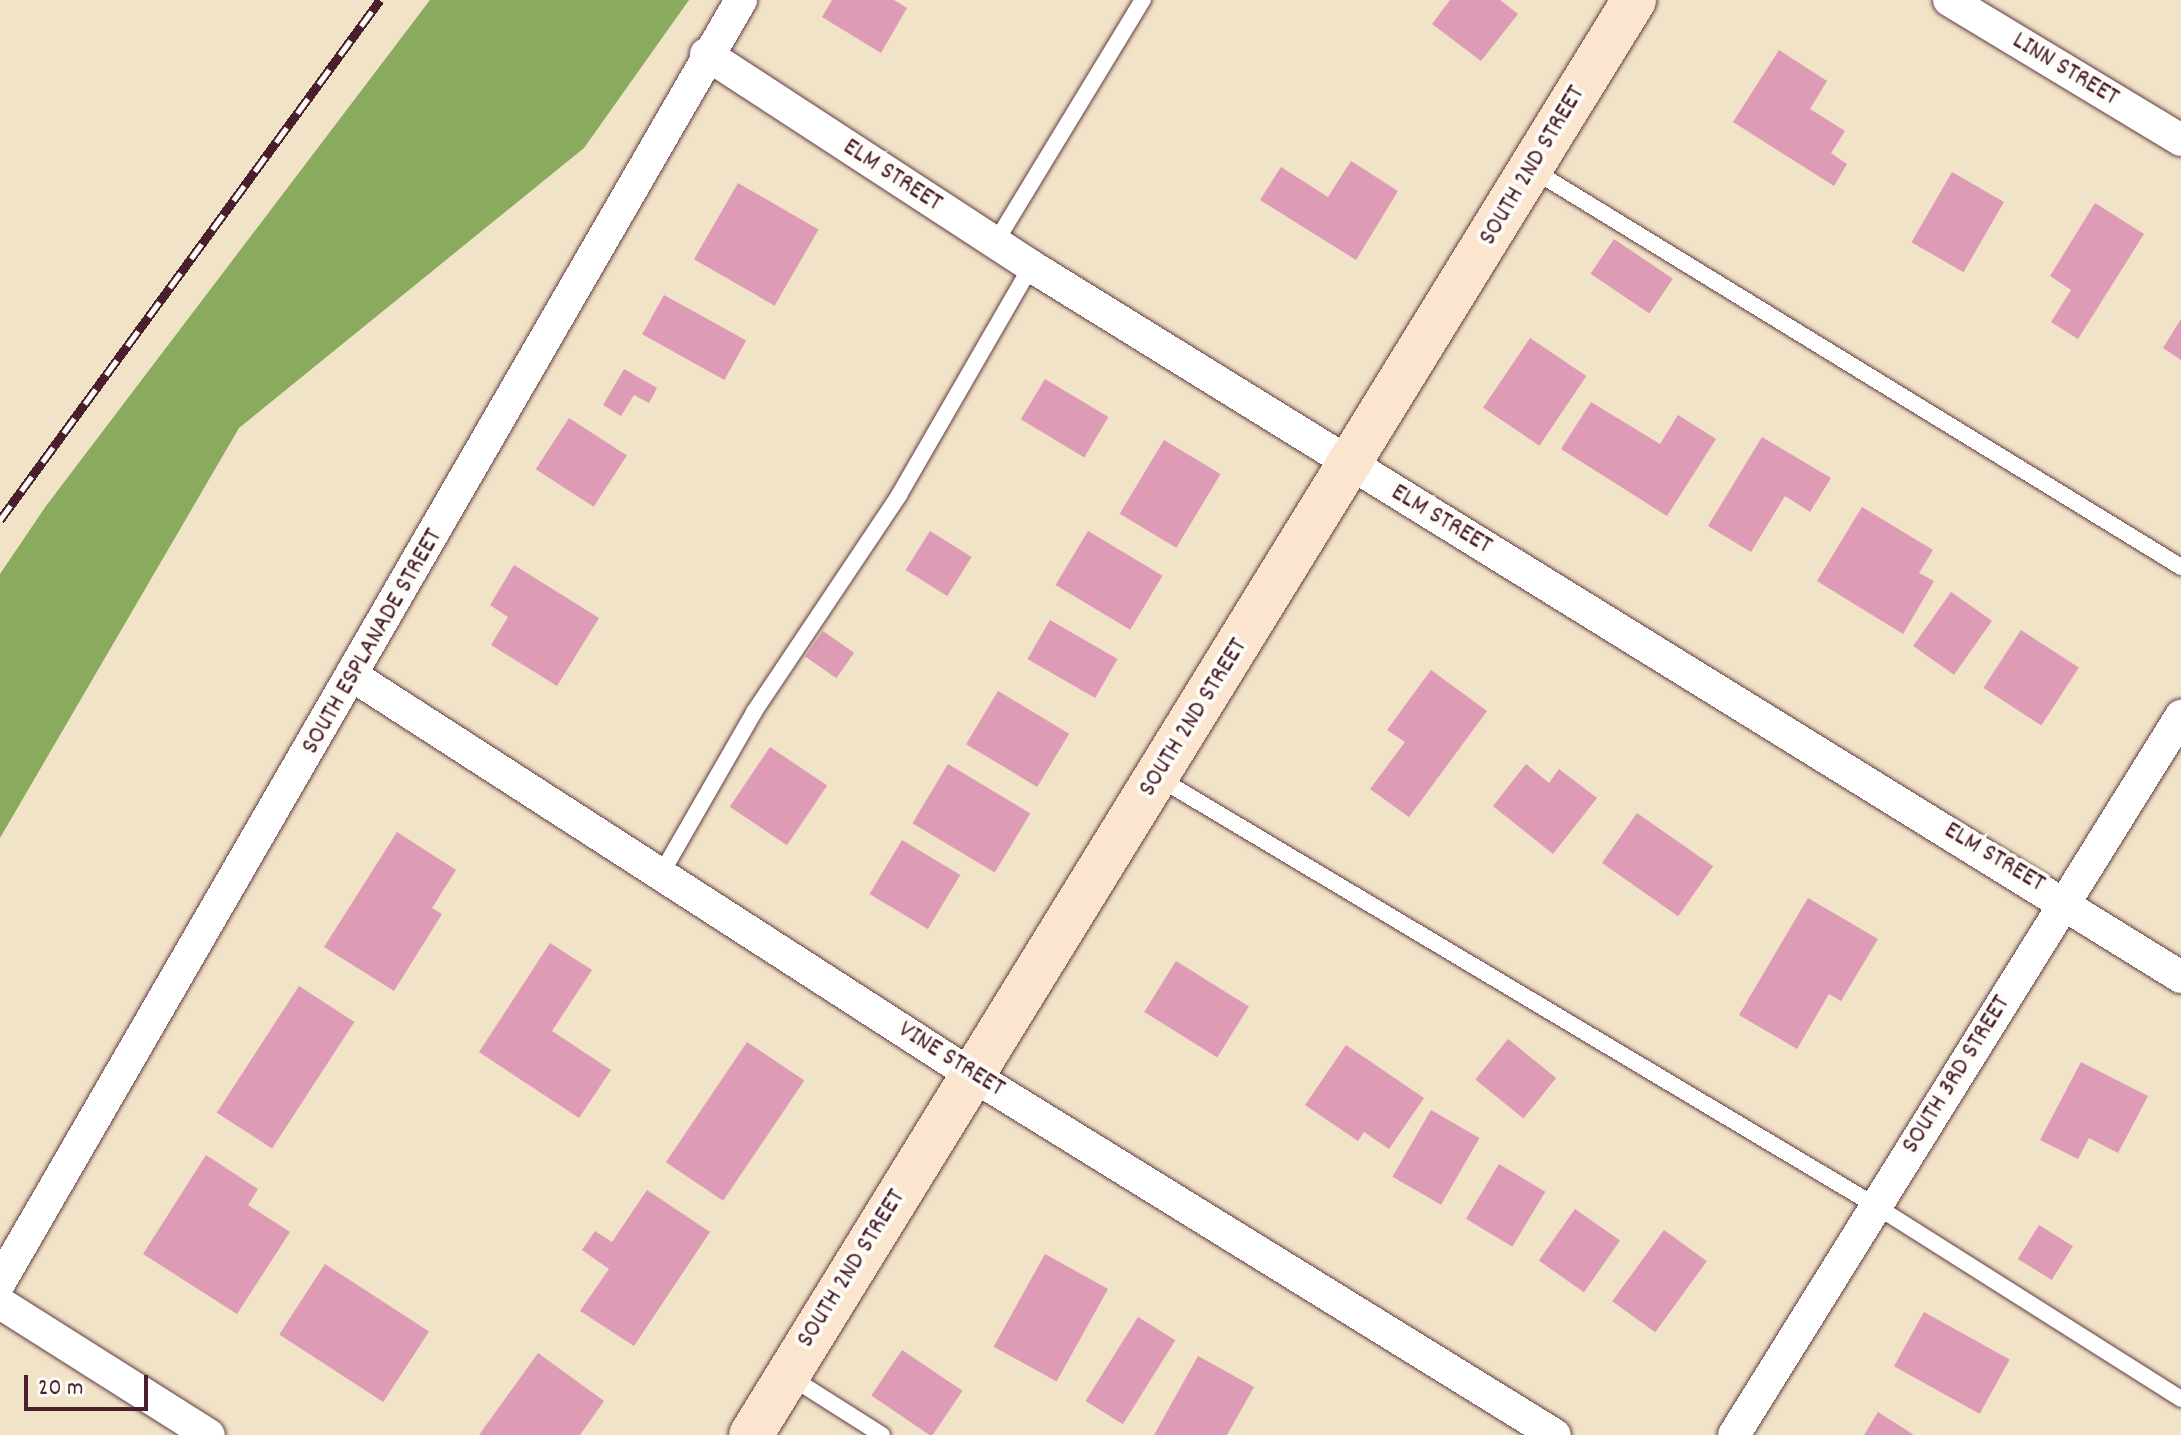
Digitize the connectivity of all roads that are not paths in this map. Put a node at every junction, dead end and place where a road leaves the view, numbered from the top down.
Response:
1 (741, 0) edge
2 (1143, 0) edge
3 (1634, 0) edge
4 (1949, 0) edge
5 (706, 54) junction
6 (2181, 140) edge
7 (1531, 169) junction
8 (995, 243) junction
9 (1031, 266) junction
10 (1351, 465) junction
11 (2181, 567) edge
12 (353, 676) junction
13 (2181, 716) edge
14 (1157, 777) junction
15 (661, 874) junction
16 (2065, 902) junction
17 (2181, 977) edge
18 (972, 1075) junction
19 (1876, 1206) junction
20 (0, 1282) edge
21 (0, 1303) edge
22 (787, 1375) junction
23 (2181, 1399) edge
24 (209, 1435) edge
25 (751, 1435) edge
26 (882, 1435) edge
27 (1555, 1435) edge
28 (1734, 1435) edge

1 - 5 street, SOUTH ESPLANADE STREET
2 - 8 lane
3 - 7 street, SOUTH 2ND STREET
4 - 6 street, LINN STREET
5 - 8 street, ELM STREET
5 - 12 street, SOUTH ESPLANADE STREET
7 - 10 street, SOUTH 2ND STREET
7 - 11 lane
8 - 9 street, ELM STREET
9 - 10 street, ELM STREET
9 - 15 lane
10 - 14 street, SOUTH 2ND STREET
10 - 16 street, ELM STREET
12 - 15 street, VINE STREET
12 - 20 street, SOUTH ESPLANADE STREET
13 - 16 street, SOUTH 3RD STREET
14 - 18 street, SOUTH 2ND STREET
14 - 19 lane
15 - 18 street, VINE STREET
16 - 17 street, ELM STREET
16 - 19 street, SOUTH 3RD STREET
18 - 22 street, SOUTH 2ND STREET
18 - 27 street, VINE STREET
19 - 23 lane
19 - 28 street, SOUTH 3RD STREET
21 - 24 street
22 - 25 street, SOUTH 2ND STREET
22 - 26 lane

